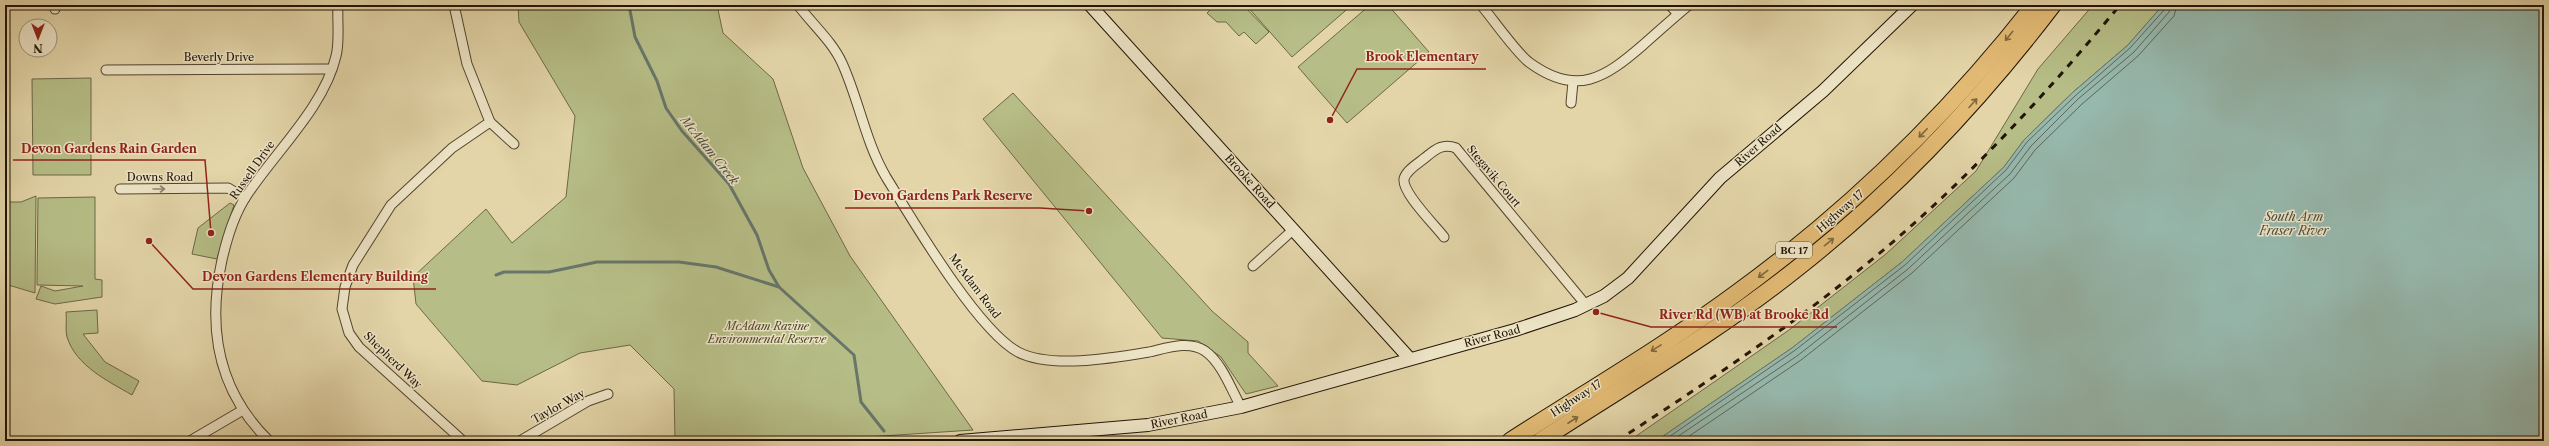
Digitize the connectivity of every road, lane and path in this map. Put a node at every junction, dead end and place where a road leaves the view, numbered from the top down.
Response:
1 (338, 5) edge
2 (454, 5) edge
3 (798, 5) edge
4 (1090, 5) edge
5 (1482, 5) edge
6 (1670, 5) edge
7 (1689, 5) edge
8 (1912, 5) edge
9 (2034, 5) edge
10 (2053, 5) edge
11 (1678, 14) junction
12 (331, 69) junction
13 (106, 70) dead end
14 (1573, 82) junction
15 (1571, 103) dead end
16 (490, 122) junction
17 (514, 144) dead end
18 (120, 189) dead end
19 (245, 198) junction
20 (1294, 229) junction
21 (1444, 236) dead end
22 (1253, 266) dead end
23 (1586, 305) junction
24 (1410, 359) junction
25 (608, 394) dead end
26 (1241, 407) junction
27 (243, 410) junction
28 (1082, 436) edge
29 (190, 441) edge
30 (269, 441) edge
31 (463, 441) edge
32 (520, 441) edge
33 (960, 441) edge
34 (1510, 441) edge
35 (1540, 441) edge

1 - 12 street, Russell Drive
2 - 16 street
3 - 26 street, McAdam Road
4 - 20 street, Brooke Road
5 - 14 street
6 - 11 street
7 - 11 street
8 - 23 street, River Road
9 -> 34 highway, Highway 17 / BC 17
35 -> 10 highway, Highway 17 / BC 17
11 - 14 street
12 - 13 street, Beverly Drive
12 - 19 street, Russell Drive
14 - 15 street
16 - 17 street
16 - 31 street, Shepherd Way
18 -> 19 street, Downs Road
19 - 27 street, Russell Drive
20 - 22 street
20 - 24 street, Brooke Road
21 - 23 street, Stegavik Court
23 - 24 street, River Road
24 - 26 street, River Road
25 - 32 street, Taylor Way
26 - 28 street, River Road
27 - 29 street
27 - 30 street, Russell Drive
28 - 33 street, River Road

